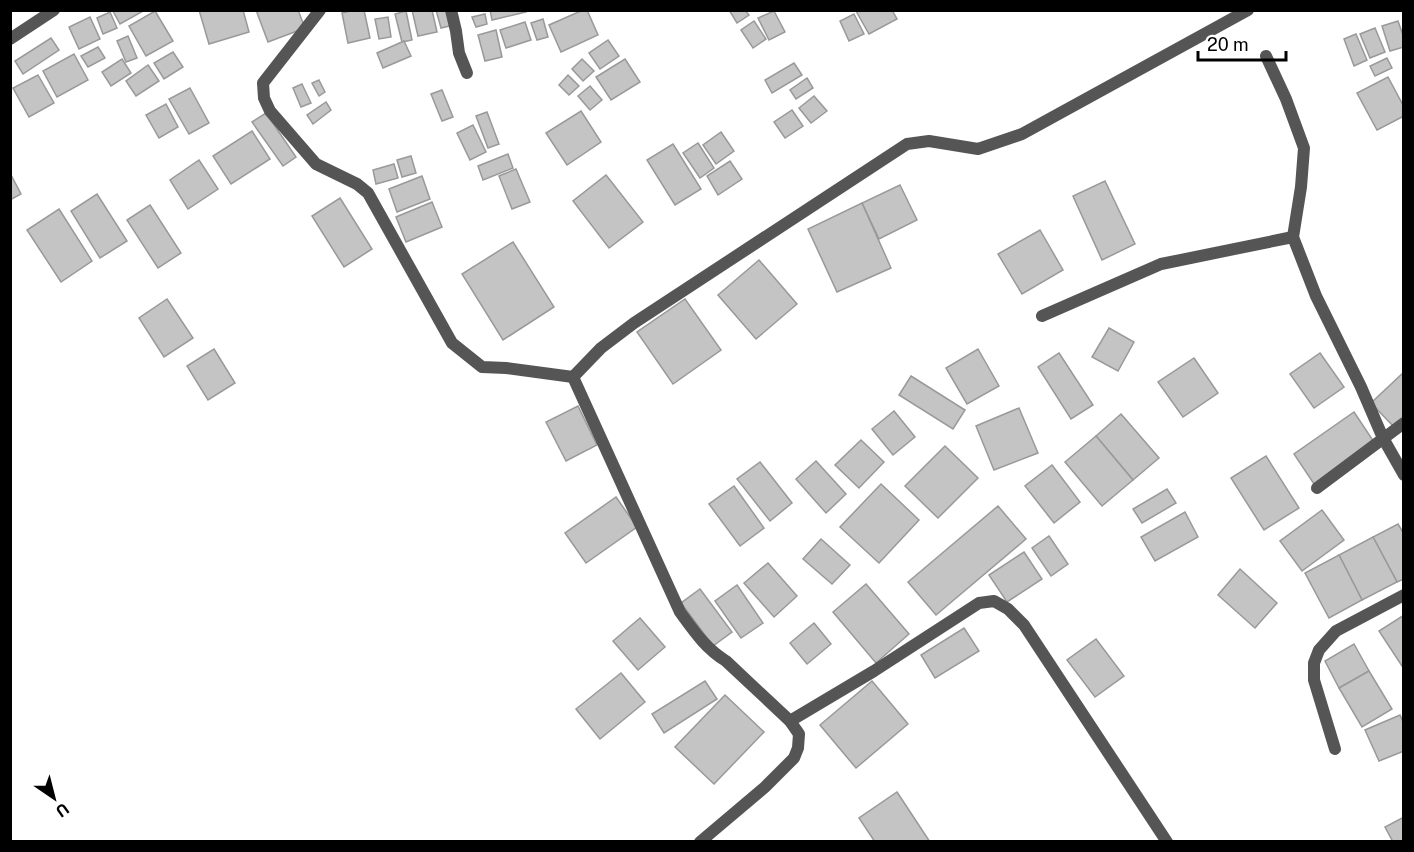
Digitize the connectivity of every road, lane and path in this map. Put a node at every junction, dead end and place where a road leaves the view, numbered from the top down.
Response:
1 (54, 10) edge
2 (320, 10) edge
3 (451, 10) edge
4 (1248, 10) edge
5 (10, 39) edge
6 (1266, 56) dead end
7 (467, 73) dead end
8 (1293, 237) junction
9 (1042, 316) dead end
10 (573, 377) junction
11 (1404, 423) edge
12 (1383, 438) junction
13 (1404, 475) edge
14 (1317, 488) dead end
15 (1404, 595) edge
16 (790, 721) junction
17 (1335, 749) dead end
18 (700, 842) edge
19 (1167, 842) edge

1 - 5 street
2 - 10 street
3 - 7 street
4 - 10 street
6 - 8 street
8 - 9 street
8 - 12 street
10 - 16 street
11 - 12 street
12 - 13 street
12 - 14 street
15 - 17 street
16 - 18 street
16 - 19 street

